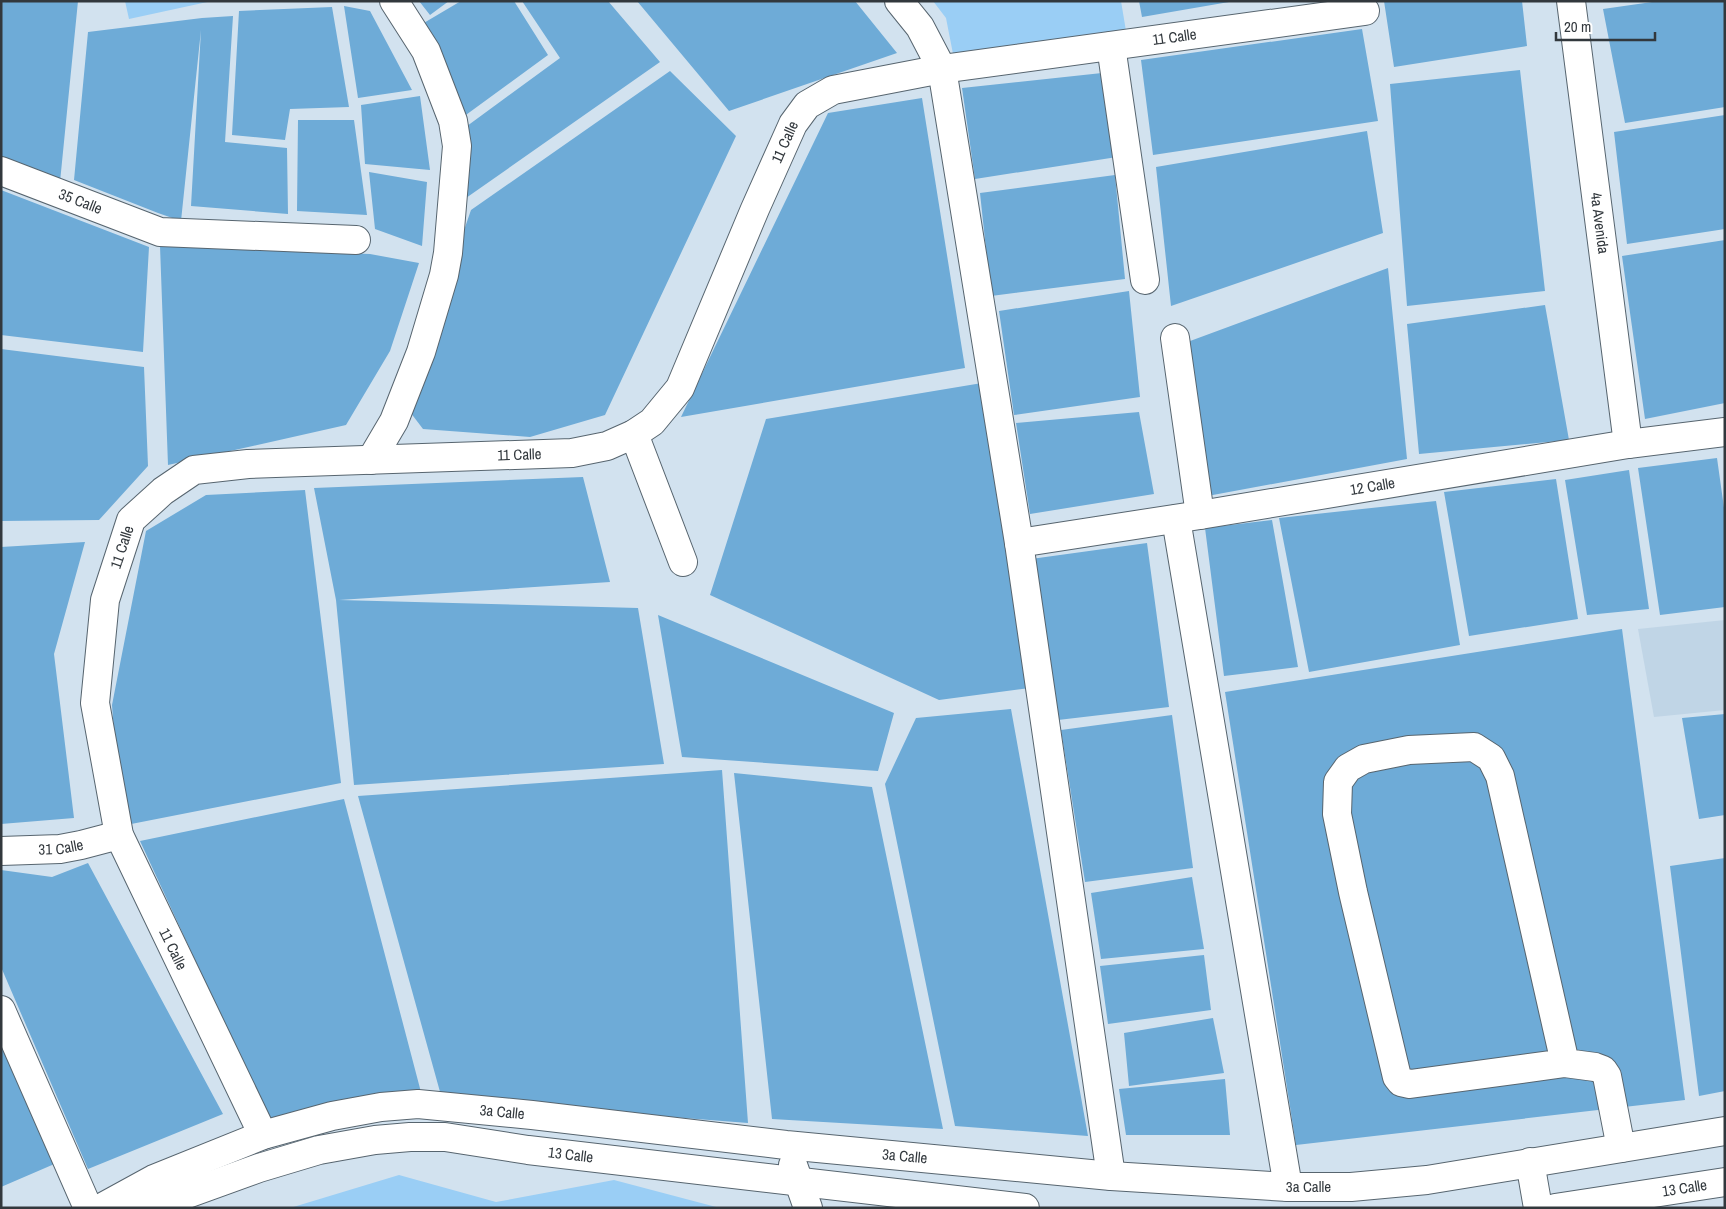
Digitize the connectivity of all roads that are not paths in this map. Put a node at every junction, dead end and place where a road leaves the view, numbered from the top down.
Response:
1 (394, 1) edge
2 (899, 1) edge
3 (1571, 1) edge
4 (1365, 12) dead end
5 (1111, 46) junction
6 (942, 68) junction
7 (1, 171) edge
8 (356, 240) dead end
9 (1145, 280) dead end
10 (1175, 338) dead end
11 (1725, 432) edge
12 (634, 434) junction
13 (1628, 444) junction
14 (371, 460) junction
15 (1188, 517) junction
16 (1019, 543) junction
17 (683, 562) dead end
18 (119, 835) junction
19 (1, 851) edge
20 (1, 1010) edge
21 (1565, 1063) junction
22 (532, 1115) junction
23 (1725, 1131) edge
24 (263, 1135) junction
25 (786, 1145) junction
26 (1621, 1148) junction
27 (528, 1150) junction
28 (1530, 1162) junction
29 (1111, 1176) junction
30 (798, 1180) junction
31 (1725, 1182) edge
32 (1288, 1187) junction
33 (924, 1202) edge
34 (88, 1208) edge
35 (101, 1208) edge
36 (126, 1208) edge
37 (808, 1208) edge
38 (1025, 1208) edge
39 (1538, 1208) edge
40 (1555, 1208) edge

1 - 14 street
2 - 6 street
3 - 13 street, 4a Avenida
4 - 5 street, 11 Calle
5 - 6 street, 11 Calle
5 - 9 street
6 - 12 street, 11 Calle
6 - 16 street
7 - 8 street, 35 Calle
10 - 15 street
11 - 13 street, 12 Calle
12 - 14 street, 11 Calle
12 - 17 street
13 - 15 street, 12 Calle
14 - 18 street, 11 Calle
15 - 16 street, 12 Calle
15 - 32 street
16 - 29 street
18 - 19 street, 31 Calle
18 - 24 street, 11 Calle
20 - 34 street
21 - 21 street
21 - 26 street
22 - 24 street, 3a Calle
22 - 25 street, 3a Calle
22 - 27 street
23 - 26 street, 3a Calle
24 - 35 street, 3a Calle
25 - 29 street, 3a Calle
25 - 30 street
26 - 28 street, 3a Calle
27 - 30 street, 13 Calle
27 - 36 street, 13 Calle
28 - 32 street, 3a Calle
28 - 39 street
29 - 32 street, 3a Calle
30 - 33 street, 13 Calle
30 - 37 street
31 - 40 street, 13 Calle
33 - 38 street, 13 Calle

